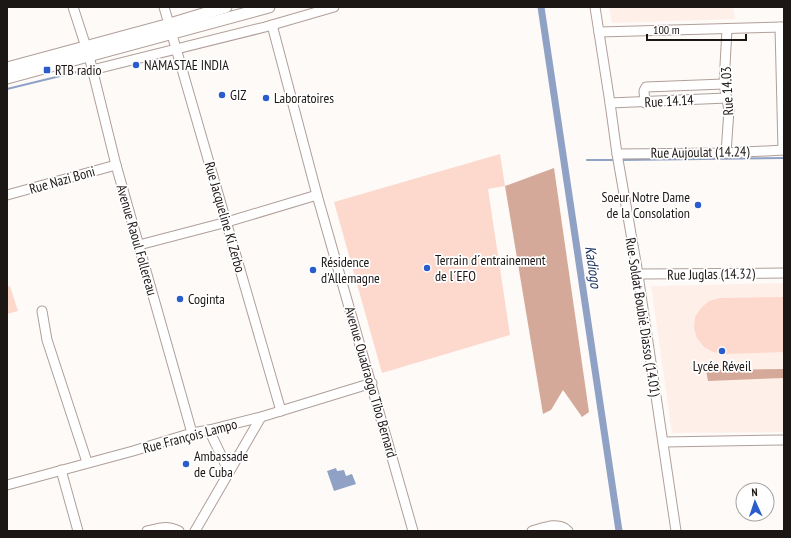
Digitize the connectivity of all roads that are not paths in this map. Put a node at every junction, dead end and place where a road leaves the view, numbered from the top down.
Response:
1 (73, 7) edge
2 (164, 7) edge
3 (226, 7) edge
4 (269, 7) edge
5 (334, 7) edge
6 (595, 7) edge
7 (272, 25) junction
8 (782, 27) edge
9 (171, 29) junction
10 (728, 29) junction
11 (599, 32) junction
12 (177, 49) junction
13 (87, 51) junction
14 (7, 68) edge
15 (92, 70) junction
16 (7, 78) edge
17 (724, 84) junction
18 (783, 97) edge
19 (727, 98) junction
20 (610, 103) junction
21 (645, 103) junction
22 (784, 150) edge
23 (726, 153) junction
24 (617, 154) junction
25 (116, 165) junction
26 (7, 195) edge
27 (317, 195) junction
28 (227, 222) junction
29 (139, 245) junction
30 (784, 273) edge
31 (638, 274) junction
32 (42, 311) dead end
33 (372, 383) junction
34 (281, 411) junction
35 (260, 417) junction
36 (209, 430) junction
37 (192, 433) junction
38 (784, 440) edge
39 (664, 442) junction
40 (87, 462) junction
41 (61, 470) junction
42 (229, 472) junction
43 (7, 485) edge
44 (78, 531) edge
45 (147, 531) edge
46 (179, 531) edge
47 (195, 531) edge
48 (413, 531) edge
49 (532, 531) edge
50 (568, 531) edge
51 (676, 531) edge

1 - 13 street, Avenue Raoul Follereau
2 - 9 street, Rue Jacqueline Ki Zerbo
3 - 9 main road
4 - 9 main road
5 - 7 street
6 - 11 street, Rue Soldat Boubié Diasso (14.01)
7 - 12 street
7 - 27 street, Avenue Ouadraogo Tibo Bernard
8 - 10 street
8 - 18 street
9 - 12 street, Rue Jacqueline Ki Zerbo
9 - 13 main road
10 - 11 street
10 - 17 street, Rue 14.03
11 - 20 street, Rue Soldat Boubié Diasso (14.01)
12 - 15 street
12 - 28 street, Rue Jacqueline Ki Zerbo
13 - 14 main road
13 - 15 street, Avenue Raoul Follereau
13 - 16 main road
15 - 25 street, Avenue Raoul Follereau
17 - 19 street, Rue 14.03
17 - 21 street
18 - 22 street
19 - 21 street, Rue 14.14
19 - 23 street, Rue 14.03
20 - 21 street, Rue 14.14
20 - 24 street, Rue Soldat Boubié Diasso (14.01)
22 - 23 street, Rue Aujoulat (14.24)
23 - 24 street, Rue Aujoulat (14.24)
24 - 31 street, Rue Soldat Boubié Diasso (14.01)
25 - 26 street, Rue Nazi Boni
25 - 29 street, Avenue Raoul Follereau
27 - 28 street
27 - 33 street, Avenue Ouadraogo Tibo Bernard
28 - 29 street
28 - 34 street, Rue Jacqueline Ki Zerbo
29 - 37 street, Avenue Raoul Follereau
30 - 31 street, Rue Juglas (14.32)
31 - 39 street, Rue Soldat Boubié Diasso (14.01)
32 - 40 street
33 - 34 street, Rue François Lampo
33 - 48 street, Avenue Ouadraogo Tibo Bernard
34 - 35 street, Rue François Lampo
35 - 36 street, Rue François Lampo
35 - 42 street
36 - 37 street, Rue François Lampo
36 - 42 street
37 - 40 street, Rue François Lampo
38 - 39 street
39 - 51 street, Rue Soldat Boubié Diasso (14.01)
40 - 41 street, Rue François Lampo
41 - 43 street, Rue François Lampo
41 - 44 street
42 - 47 street
45 - 46 street
49 - 50 street

